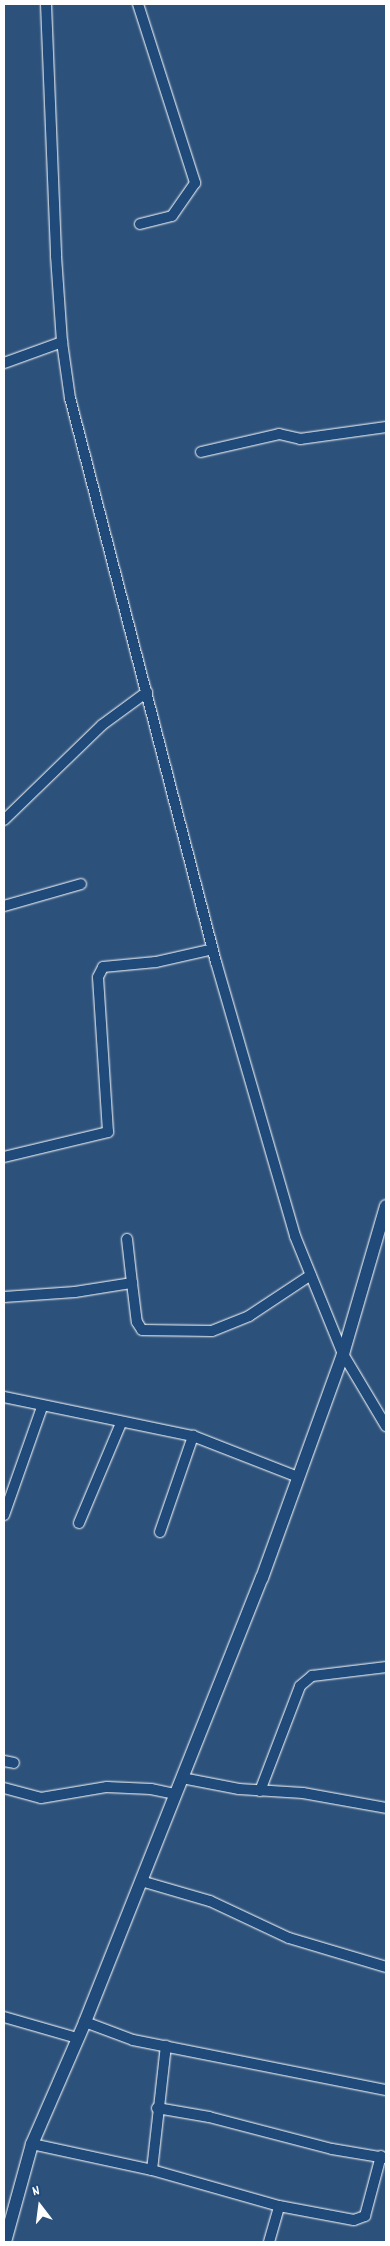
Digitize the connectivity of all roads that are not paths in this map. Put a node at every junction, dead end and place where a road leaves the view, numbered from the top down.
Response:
1 (46, 4) edge
2 (138, 4) edge
3 (140, 224) dead end
4 (62, 342) junction
5 (4, 363) edge
6 (386, 427) edge
7 (201, 452) dead end
8 (147, 692) junction
9 (4, 820) edge
10 (81, 884) dead end
11 (4, 906) edge
12 (213, 949) junction
13 (4, 1158) edge
14 (386, 1206) edge
15 (383, 1230) edge
16 (127, 1240) dead end
17 (311, 1275) junction
18 (132, 1283) junction
19 (4, 1297) edge
20 (343, 1354) junction
21 (4, 1397) edge
22 (42, 1407) junction
23 (122, 1423) junction
24 (386, 1426) edge
25 (193, 1436) junction
26 (298, 1477) junction
27 (4, 1515) edge
28 (79, 1523) dead end
29 (160, 1532) dead end
30 (386, 1667) edge
31 (182, 1778) junction
32 (4, 1788) edge
33 (260, 1791) junction
34 (175, 1794) junction
35 (386, 1808) edge
36 (141, 1881) junction
37 (386, 1967) edge
38 (4, 2017) edge
39 (85, 2022) junction
40 (77, 2038) junction
41 (166, 2046) junction
42 (386, 2090) edge
43 (157, 2108) junction
44 (32, 2144) junction
45 (384, 2157) edge
46 (152, 2170) junction
47 (279, 2206) junction
48 (5, 2242) edge
49 (269, 2242) edge

1 - 4 street
2 - 3 street
4 - 5 street
4 - 8 street
6 - 7 street
8 - 9 street
8 - 12 street
10 - 11 street
12 - 13 street
12 - 17 street
14 - 15 main road
15 - 20 main road
16 - 18 street
17 - 18 street
17 - 20 street
18 - 19 street
20 - 24 street
20 - 26 main road
21 - 22 street
22 - 23 street
22 - 27 street
23 - 25 street
23 - 28 street
25 - 26 street
25 - 29 street
26 - 31 main road
30 - 33 street
31 - 33 street
31 - 34 main road
32 - 34 street
33 - 35 street
34 - 36 main road
36 - 37 street
36 - 39 main road
38 - 40 street
39 - 40 main road
39 - 41 street
40 - 44 main road
41 - 42 street
41 - 43 street
43 - 45 street
43 - 46 street
44 - 46 street
44 - 48 main road
45 - 47 street
46 - 47 street
47 - 49 street

